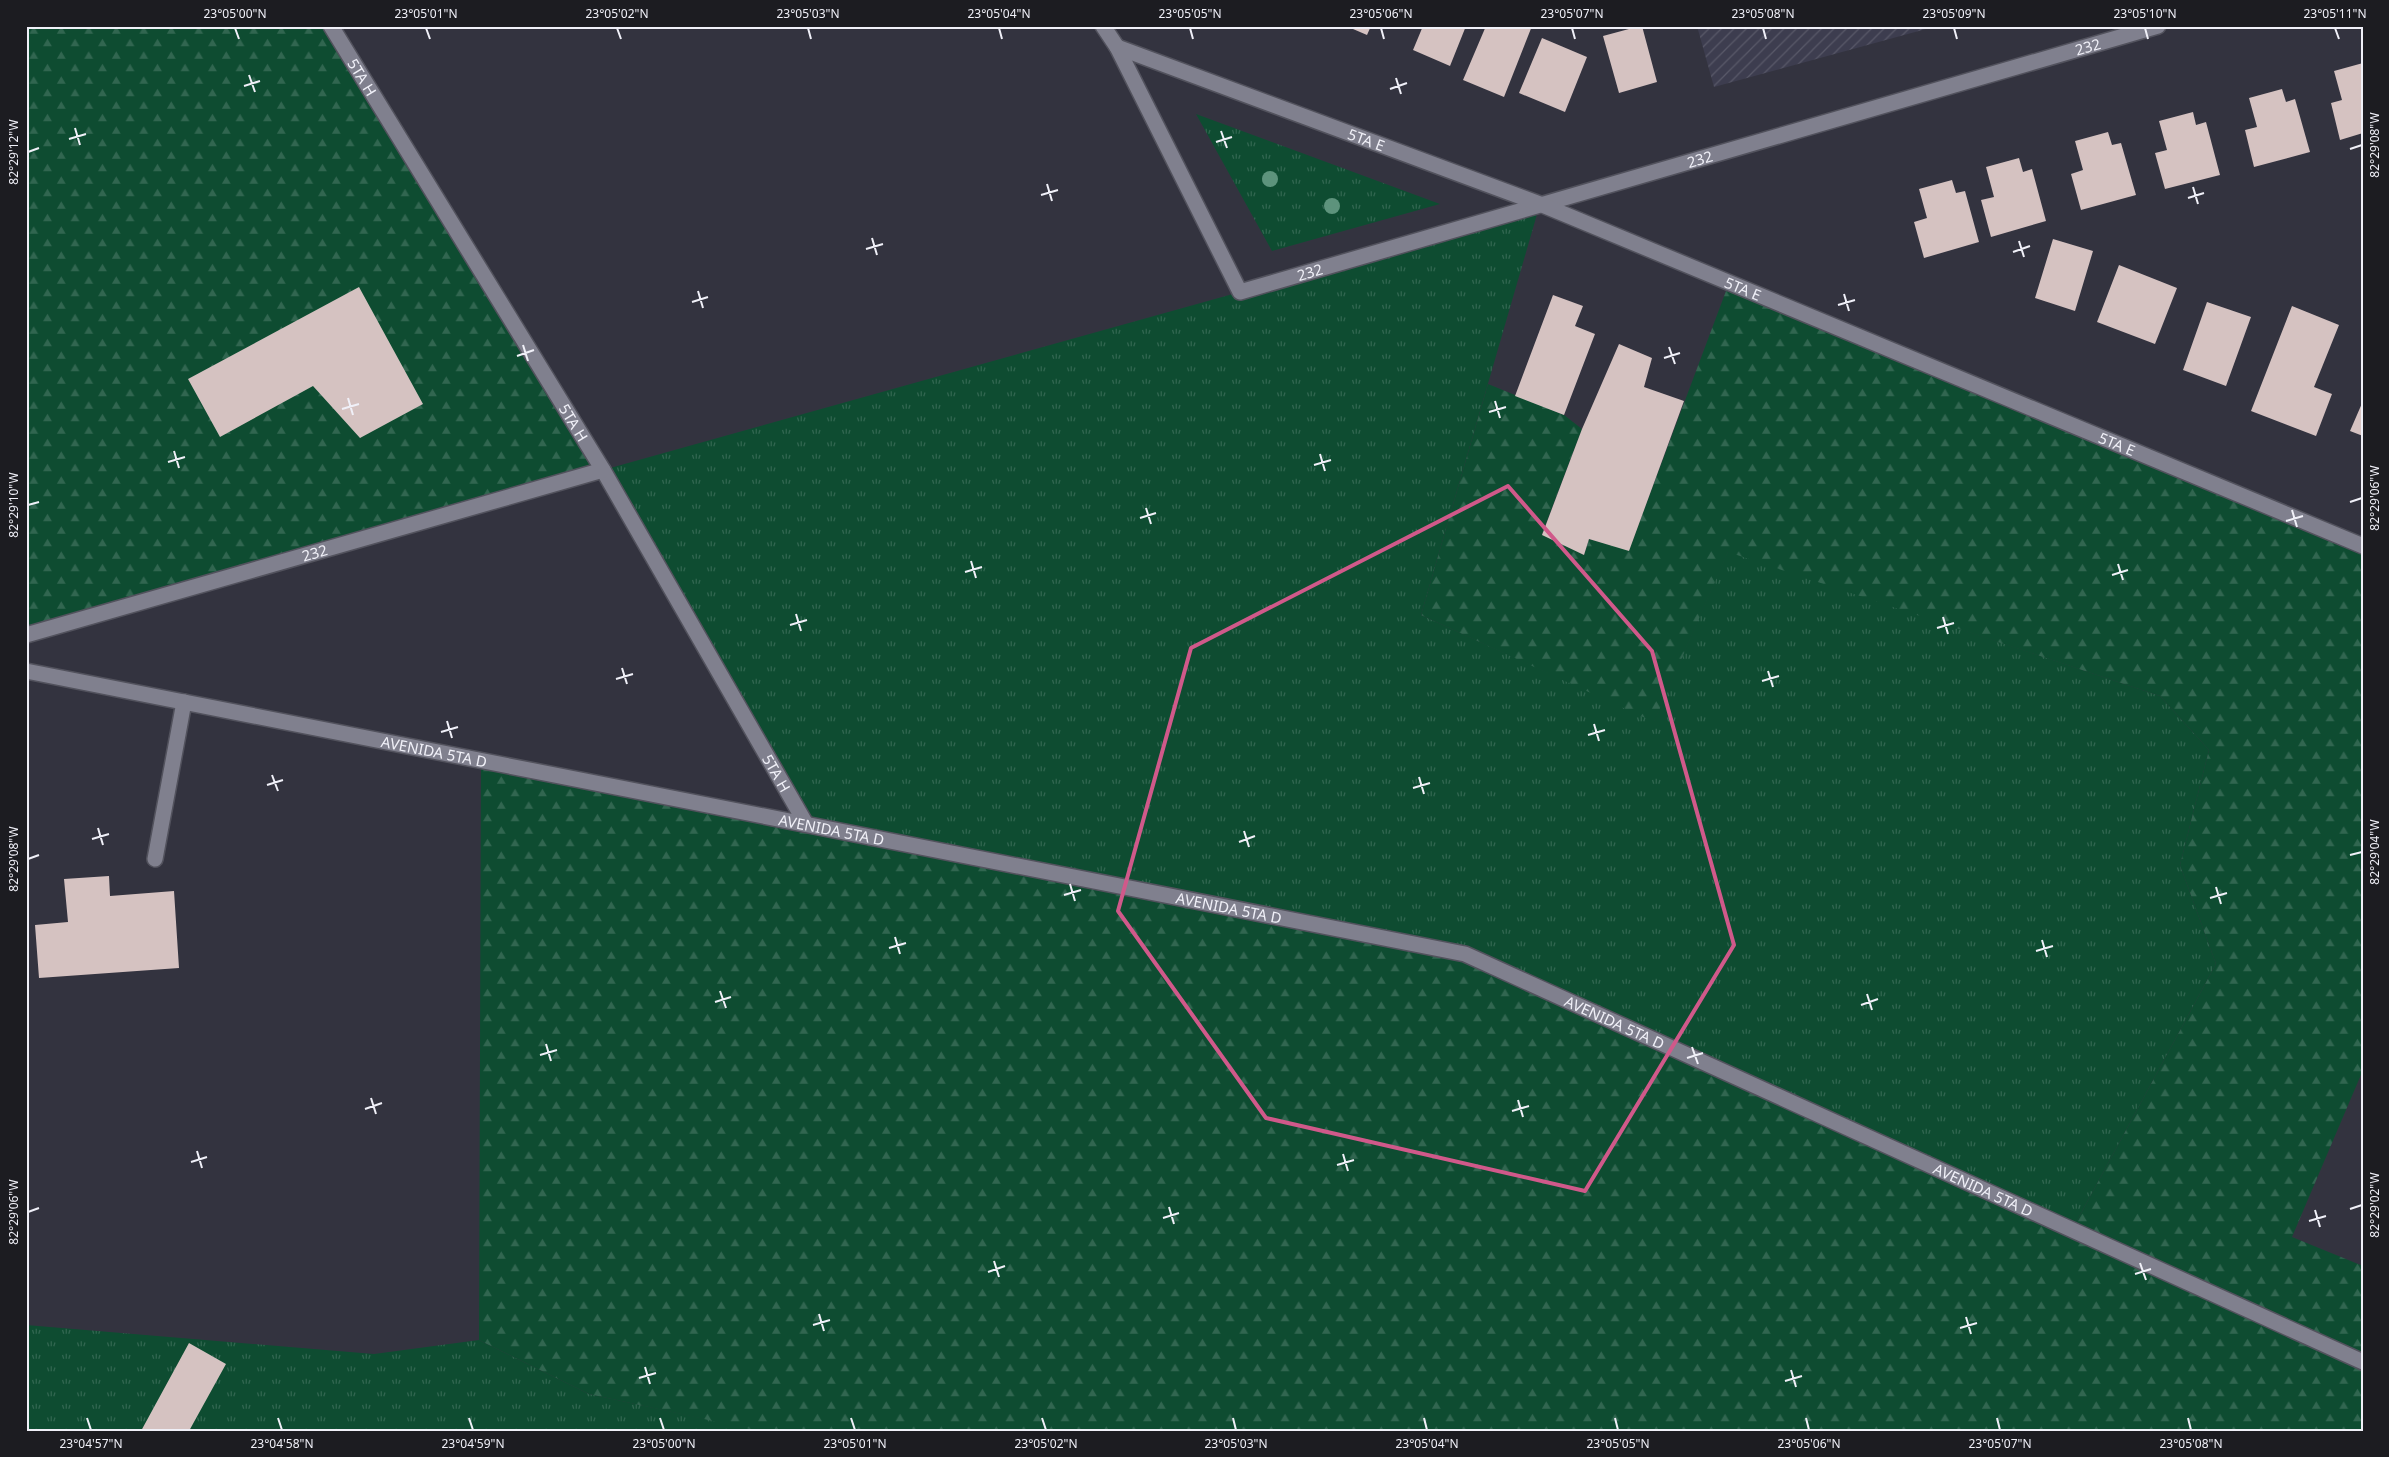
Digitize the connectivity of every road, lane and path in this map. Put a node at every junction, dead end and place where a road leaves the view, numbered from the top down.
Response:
1 (331, 26) edge
2 (1103, 26) edge
3 (2158, 26) edge
4 (1116, 47) junction
5 (1540, 204) junction
6 (603, 470) junction
7 (2363, 546) edge
8 (26, 636) edge
9 (26, 671) edge
10 (184, 702) junction
11 (806, 824) junction
12 (155, 859) dead end
13 (2363, 1362) edge

1 - 6 street, 5TA H
2 - 4 street
3 - 5 street, 232
4 - 5 street, 5TA E
4 - 5 street, 232
5 - 7 street, 5TA E
6 - 8 street, 232
6 - 11 street, 5TA H
9 - 10 street, AVENIDA 5TA D
10 - 11 street, AVENIDA 5TA D
10 - 12 street
11 - 13 street, AVENIDA 5TA D

